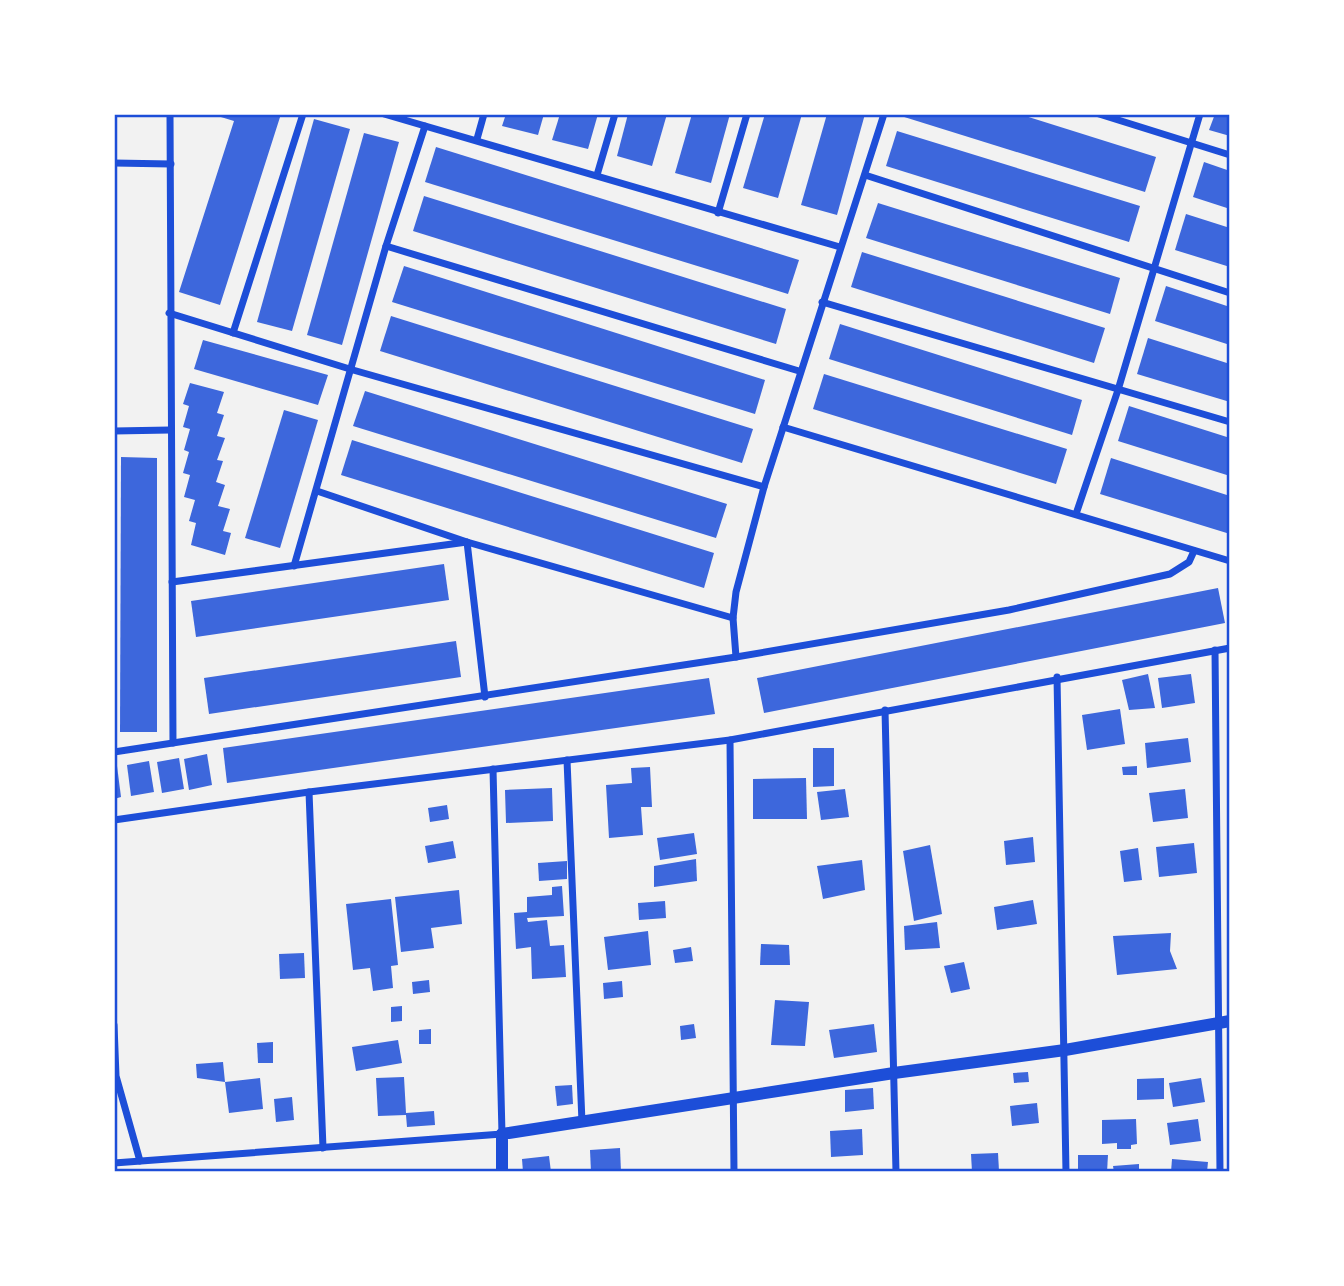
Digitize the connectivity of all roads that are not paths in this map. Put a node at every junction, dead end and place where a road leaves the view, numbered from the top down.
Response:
1 (170, 114) edge
2 (303, 114) edge
3 (384, 114) edge
4 (484, 114) edge
5 (615, 114) edge
6 (747, 114) edge
7 (884, 114) edge
8 (1099, 114) edge
9 (1200, 114) edge
10 (425, 126) junction
11 (477, 139) junction
12 (1192, 142) junction
13 (1230, 155) edge
14 (114, 163) edge
15 (171, 164) junction
16 (597, 175) junction
17 (865, 175) junction
18 (718, 213) junction
19 (386, 246) junction
20 (840, 247) junction
21 (1154, 271) junction
22 (1230, 293) edge
23 (822, 302) junction
24 (169, 313) junction
25 (233, 333) junction
26 (353, 370) junction
27 (799, 371) junction
28 (1118, 390) junction
29 (1230, 422) edge
30 (783, 427) junction
31 (170, 430) junction
32 (114, 431) edge
33 (764, 487) junction
34 (317, 491) junction
35 (1076, 514) junction
36 (467, 542) junction
37 (1194, 551) junction
38 (1230, 561) edge
39 (294, 566) junction
40 (172, 582) junction
41 (733, 618) junction
42 (1230, 648) edge
43 (1215, 650) junction
44 (736, 657) junction
45 (1058, 677) junction
46 (485, 696) junction
47 (885, 709) junction
48 (730, 740) junction
49 (173, 743) junction
50 (114, 752) edge
51 (567, 760) junction
52 (493, 769) junction
53 (309, 792) junction
54 (114, 820) edge
55 (1224, 1021) edge
56 (114, 1025) edge
57 (1065, 1050) junction
58 (894, 1073) junction
59 (732, 1100) junction
60 (582, 1122) junction
61 (502, 1134) junction
62 (323, 1148) junction
63 (139, 1161) junction
64 (114, 1163) edge
65 (502, 1172) edge
66 (734, 1172) edge
67 (896, 1172) edge
68 (1066, 1172) edge
69 (1220, 1172) edge

1 - 15 street
2 - 25 street
3 - 10 street
4 - 11 street
5 - 16 street
6 - 18 street
7 - 17 street
8 - 12 street
9 - 12 street
10 - 11 street
10 - 19 street
11 - 16 street
12 - 13 street
12 - 21 street
14 - 15 street
15 - 24 street
16 - 18 street
17 - 20 street
17 - 21 street
18 - 20 street
19 - 26 street
19 - 27 street
20 - 23 street
21 - 22 street
21 - 28 street
23 - 27 street
23 - 28 street
24 - 25 street
24 - 31 street
25 - 26 street
26 - 33 street
26 - 34 street
27 - 30 street
28 - 29 street
28 - 35 street
30 - 33 street
30 - 35 street
31 - 32 street
31 - 40 street
33 - 41 street
34 - 36 street
34 - 39 street
35 - 37 street
36 - 39 street
36 - 41 street
36 - 46 street
37 - 38 street
37 - 44 street
39 - 40 street
40 - 49 street
41 - 44 street
42 - 43 street
43 - 45 street
43 - 55 street
44 - 46 street
45 - 47 street
45 - 57 street
46 - 49 street
47 - 48 street
47 - 58 street
48 - 51 street
48 - 59 street
49 - 50 street
51 - 52 street
51 - 60 street
52 - 53 street
52 - 61 street
53 - 54 street
53 - 62 street
55 - 57 street
55 - 69 street
56 - 63 street
57 - 58 street
57 - 68 street
58 - 59 street
58 - 67 street
59 - 60 street
59 - 66 street
60 - 61 street
61 - 62 street
61 - 65 street
62 - 63 street
63 - 64 street

